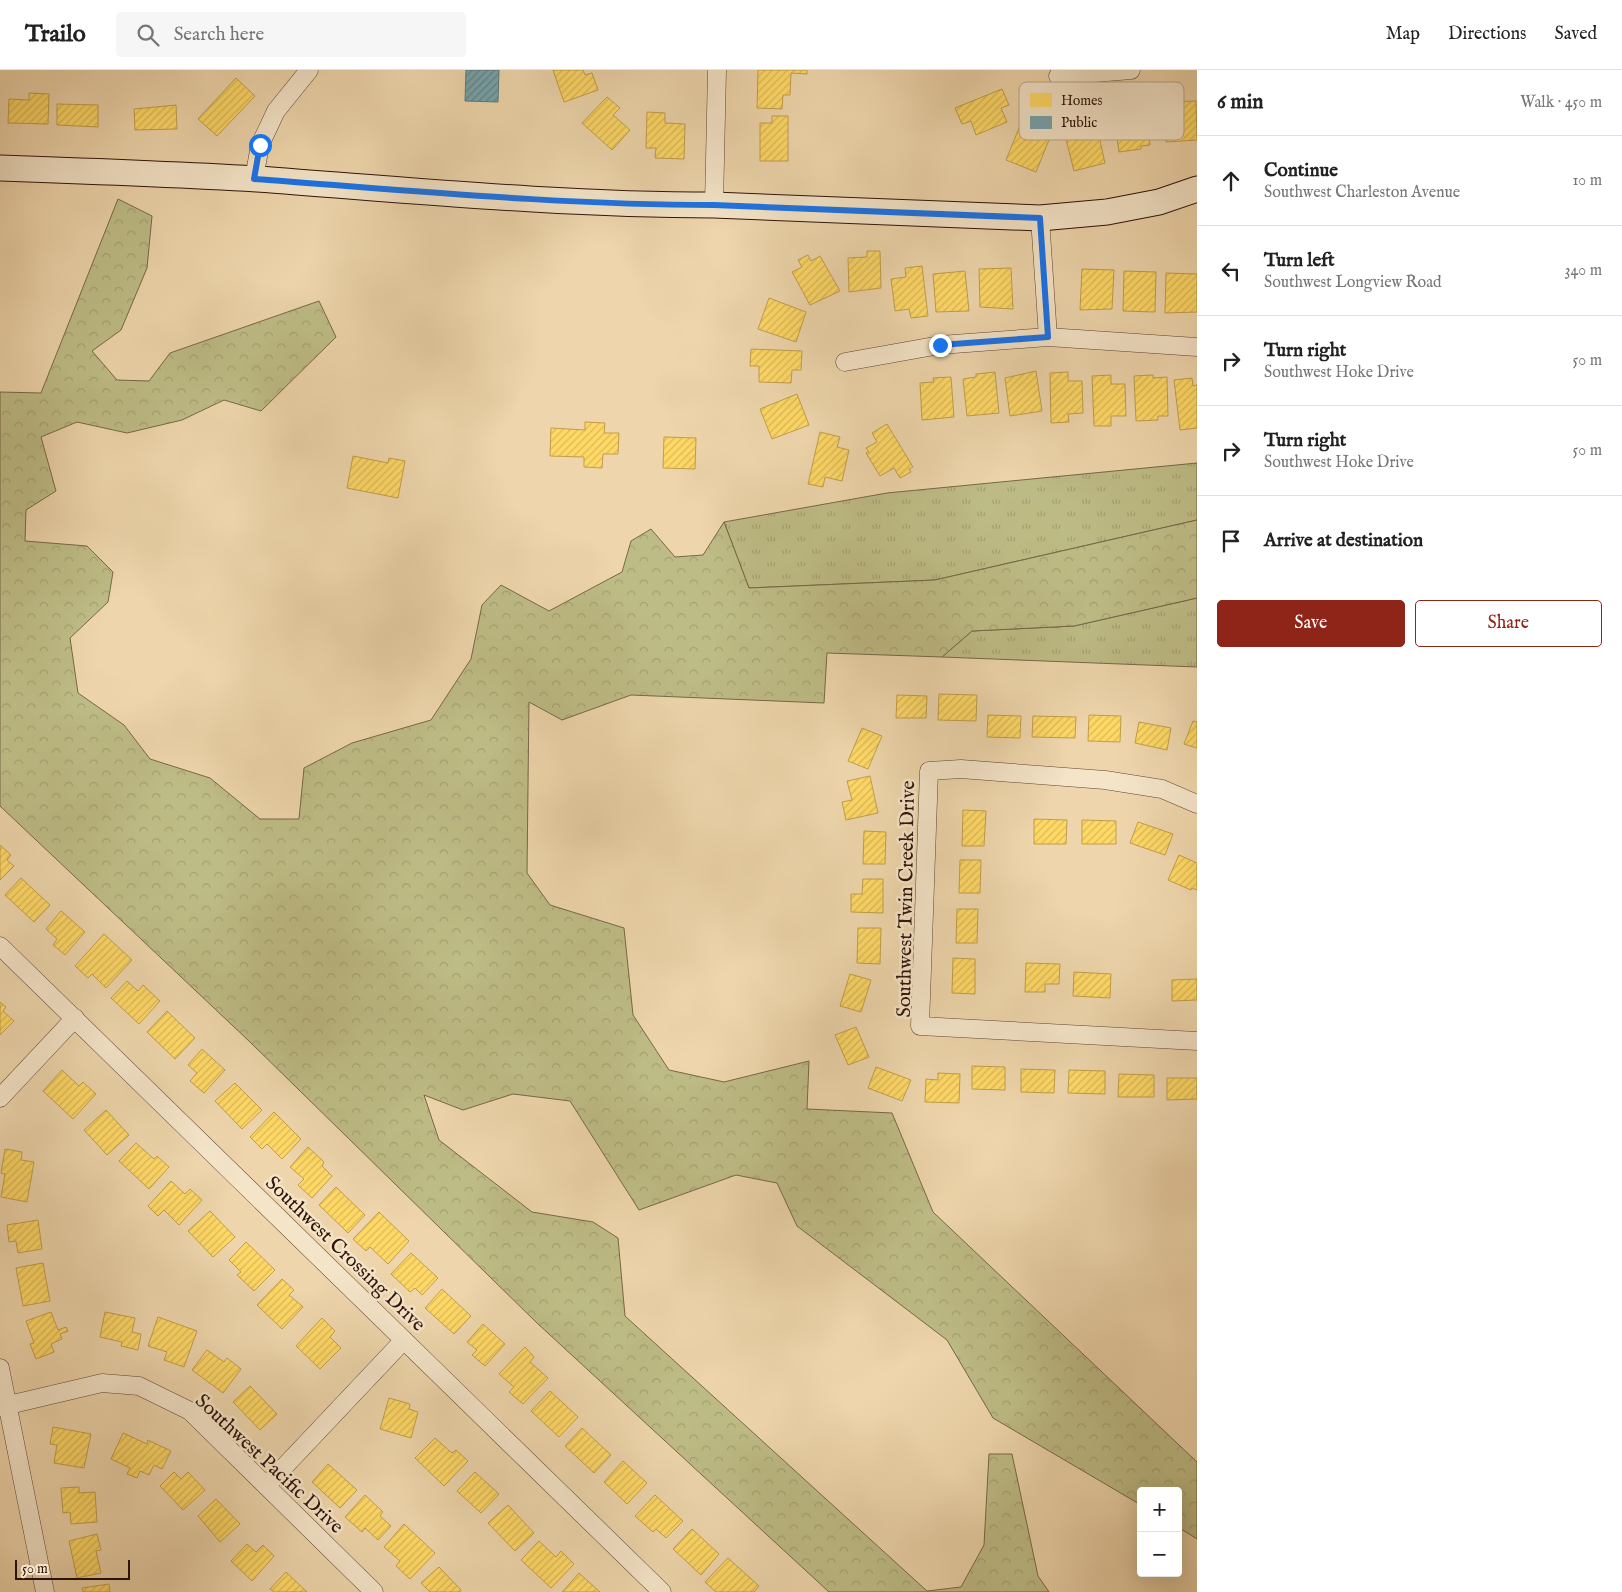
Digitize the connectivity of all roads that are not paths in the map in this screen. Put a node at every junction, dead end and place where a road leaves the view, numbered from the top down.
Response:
1 (309, 70) edge
2 (717, 70) edge
3 (1131, 70) edge
4 (1058, 76) dead end
5 (0, 168) edge
6 (254, 179) junction
7 (1197, 190) edge
8 (714, 205) junction
9 (1040, 218) junction
10 (1048, 337) junction
11 (1197, 347) edge
12 (845, 362) dead end
13 (1197, 804) edge
14 (0, 946) edge
15 (75, 1018) junction
16 (1197, 1041) edge
17 (0, 1098) edge
18 (404, 1340) junction
19 (0, 1368) edge
20 (4, 1406) edge
21 (266, 1486) junction
22 (45, 1592) edge
23 (374, 1592) edge
24 (662, 1592) edge

1 - 6 street
2 - 8 street
3 - 4 street
5 - 6 street
6 - 8 street
7 - 9 street
8 - 9 street
9 - 10 street
10 - 11 street
10 - 12 street
13 - 16 street, Southwest Twin Creek Drive
14 - 15 street, Southwest Crossing Drive
15 - 17 street
15 - 18 street, Southwest Crossing Drive
18 - 21 street
18 - 24 street, Southwest Crossing Drive
19 - 20 street
20 - 21 street, Southwest Pacific Drive
20 - 22 street
21 - 23 street, Southwest Pacific Drive

